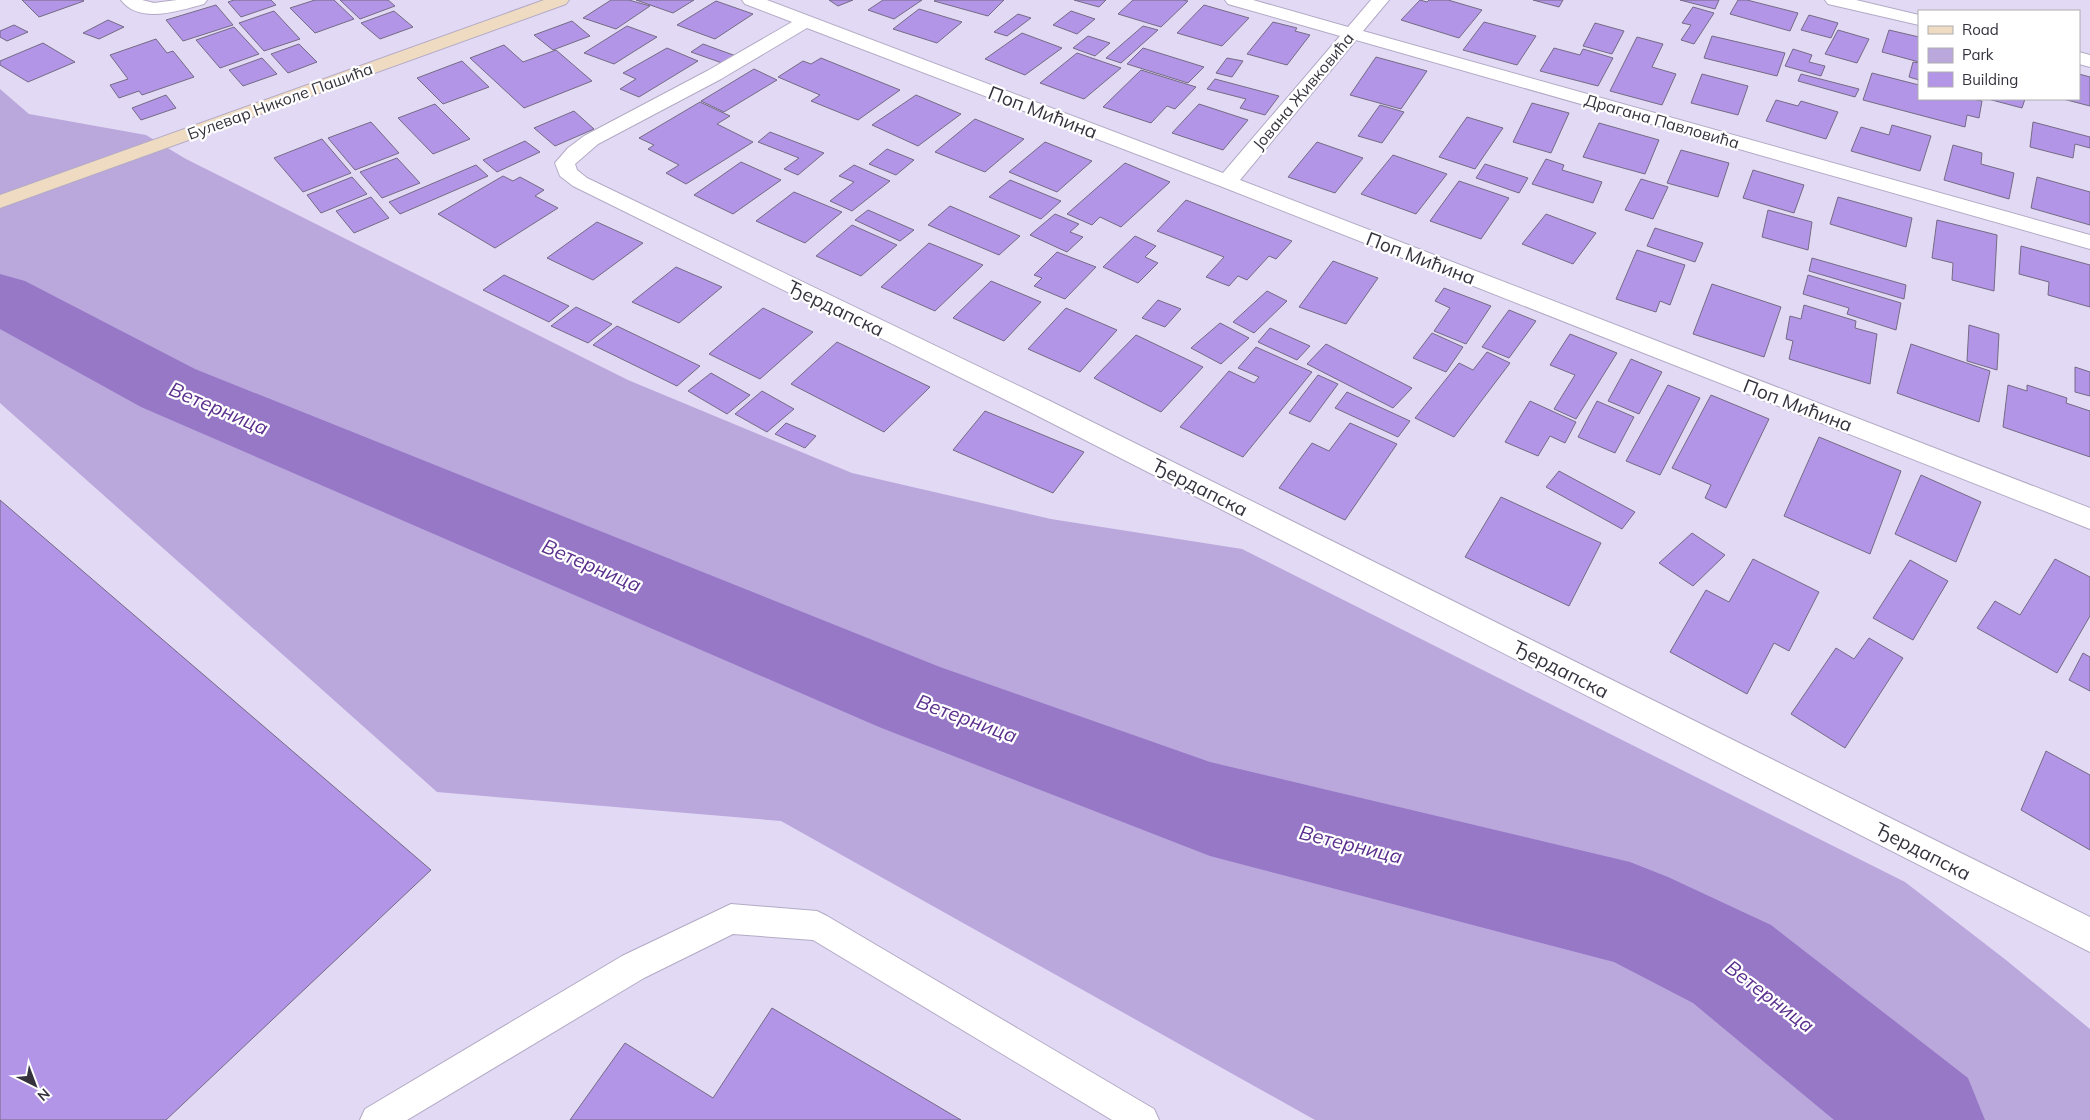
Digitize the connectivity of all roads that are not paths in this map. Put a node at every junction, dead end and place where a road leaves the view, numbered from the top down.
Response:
1 (130, 0) edge
2 (198, 0) edge
3 (560, 0) edge
4 (751, 0) edge
5 (1234, 0) edge
6 (1380, 0) edge
7 (1834, 0) edge
8 (1918, 20) edge
9 (806, 21) junction
10 (1352, 33) junction
11 (1227, 182) junction
12 (0, 202) edge
13 (2090, 242) edge
14 (2090, 519) edge
15 (2090, 935) edge
16 (376, 1120) edge
17 (1143, 1120) edge

1 - 2 street
3 - 12 main road, Булевар Николе Пашића
4 - 9 street, Поп Мићина
5 - 10 street, Драгана Павловића
6 - 10 street, Јована Живковића
7 - 8 street
9 - 11 street, Поп Мићина
9 - 15 street, Ђердапска
10 - 11 street, Јована Живковића
10 - 13 street, Драгана Павловића
11 - 14 street, Поп Мићина
16 - 17 lane

